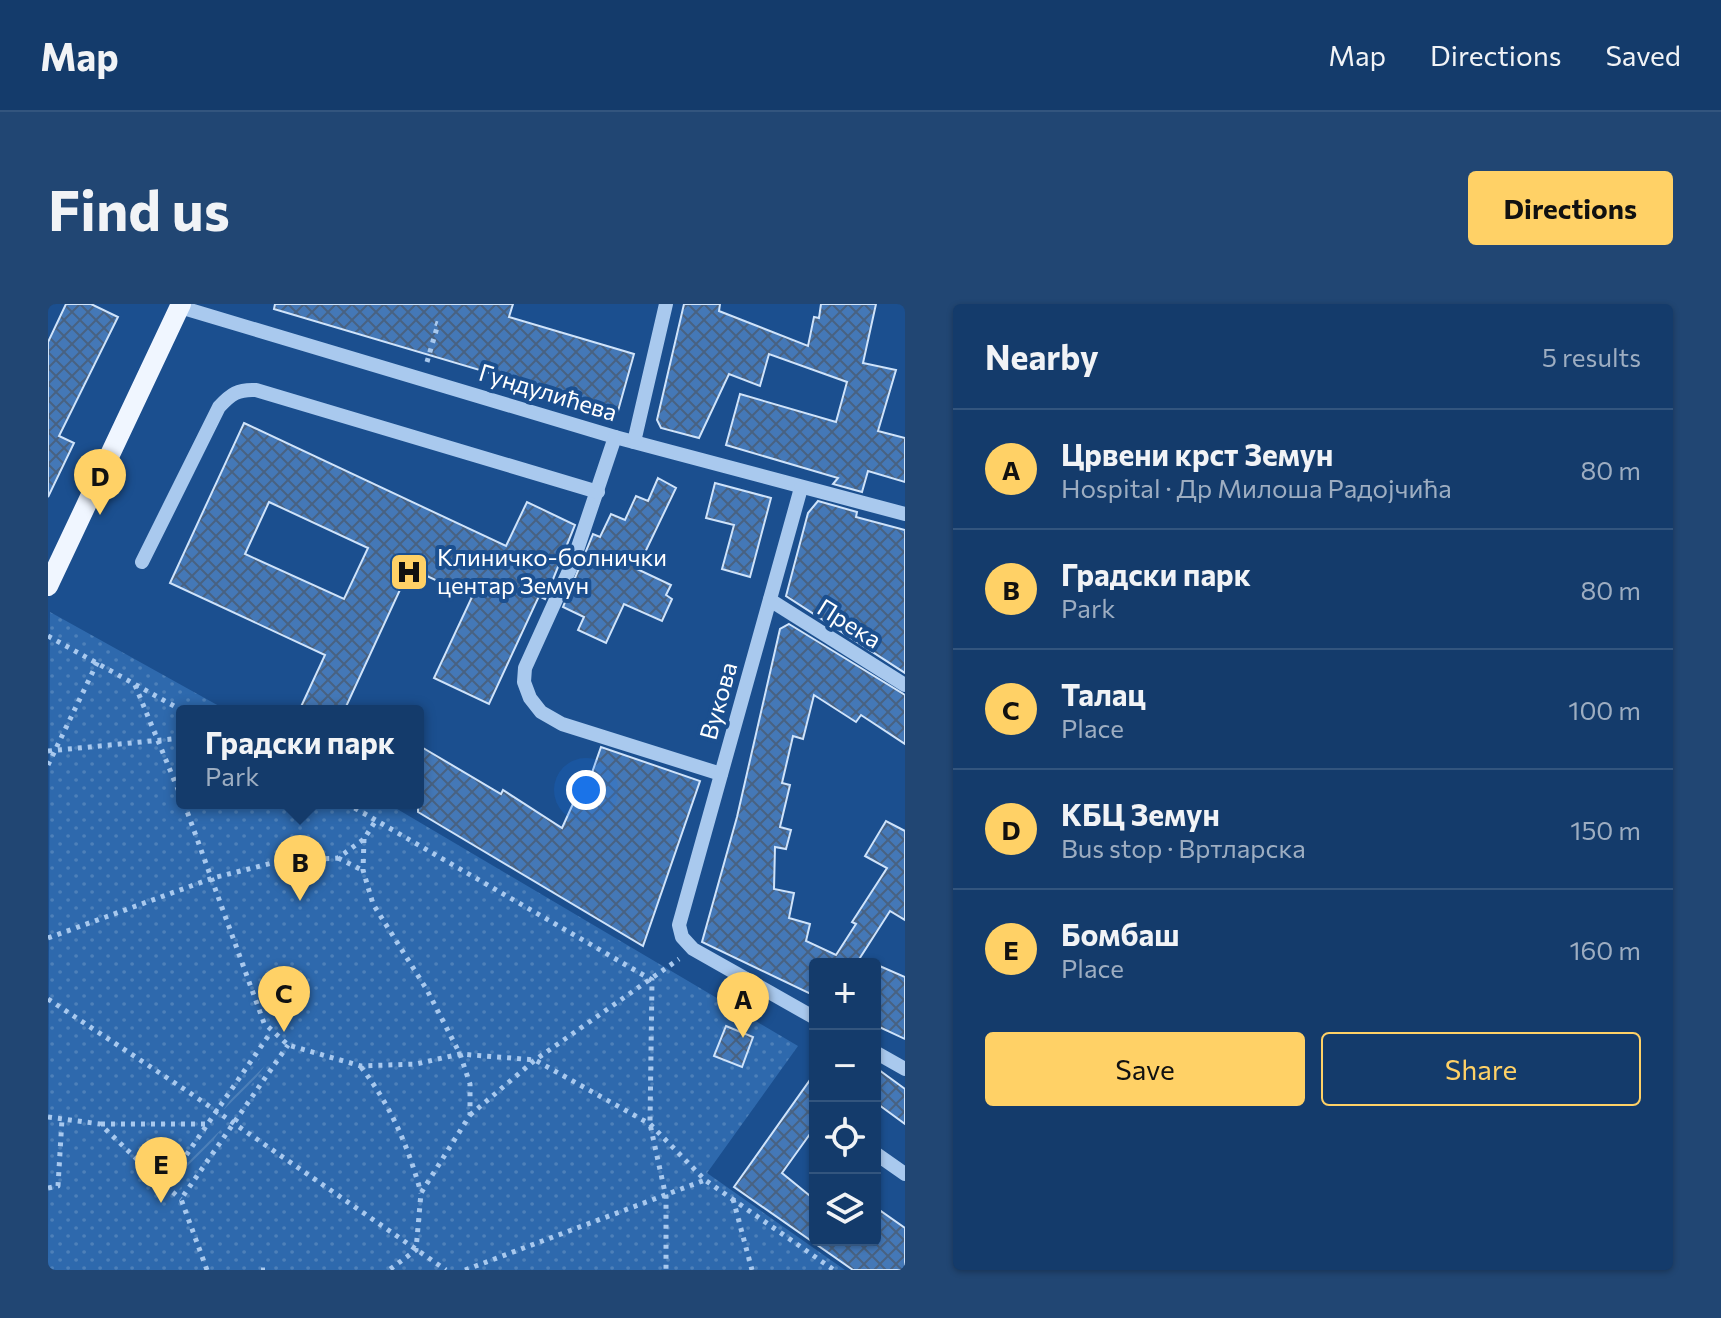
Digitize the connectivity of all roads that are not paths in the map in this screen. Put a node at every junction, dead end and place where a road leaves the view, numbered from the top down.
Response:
1 (666, 304) edge
2 (181, 305) edge
3 (615, 437) junction
4 (634, 442) junction
5 (801, 488) junction
6 (598, 492) junction
7 (905, 514) edge
8 (142, 562) dead end
9 (48, 586) edge
10 (770, 600) junction
11 (905, 685) edge
12 (721, 774) junction
13 (809, 1015) edge
14 (881, 1055) edge
15 (905, 1069) edge
16 (881, 1157) edge
17 (905, 1174) edge

1 - 4 street
2 - 3 street, Гундулићева
2 - 9 main road
3 - 4 street, Гундулићева
3 - 6 street
4 - 5 street, Гундулићева
5 - 7 street, Гундулићева
5 - 10 street, Вукова
6 - 8 street
6 - 12 street
10 - 11 street, Прека
10 - 12 street, Вукова
12 - 13 street, Вукова
14 - 15 street
16 - 17 street

